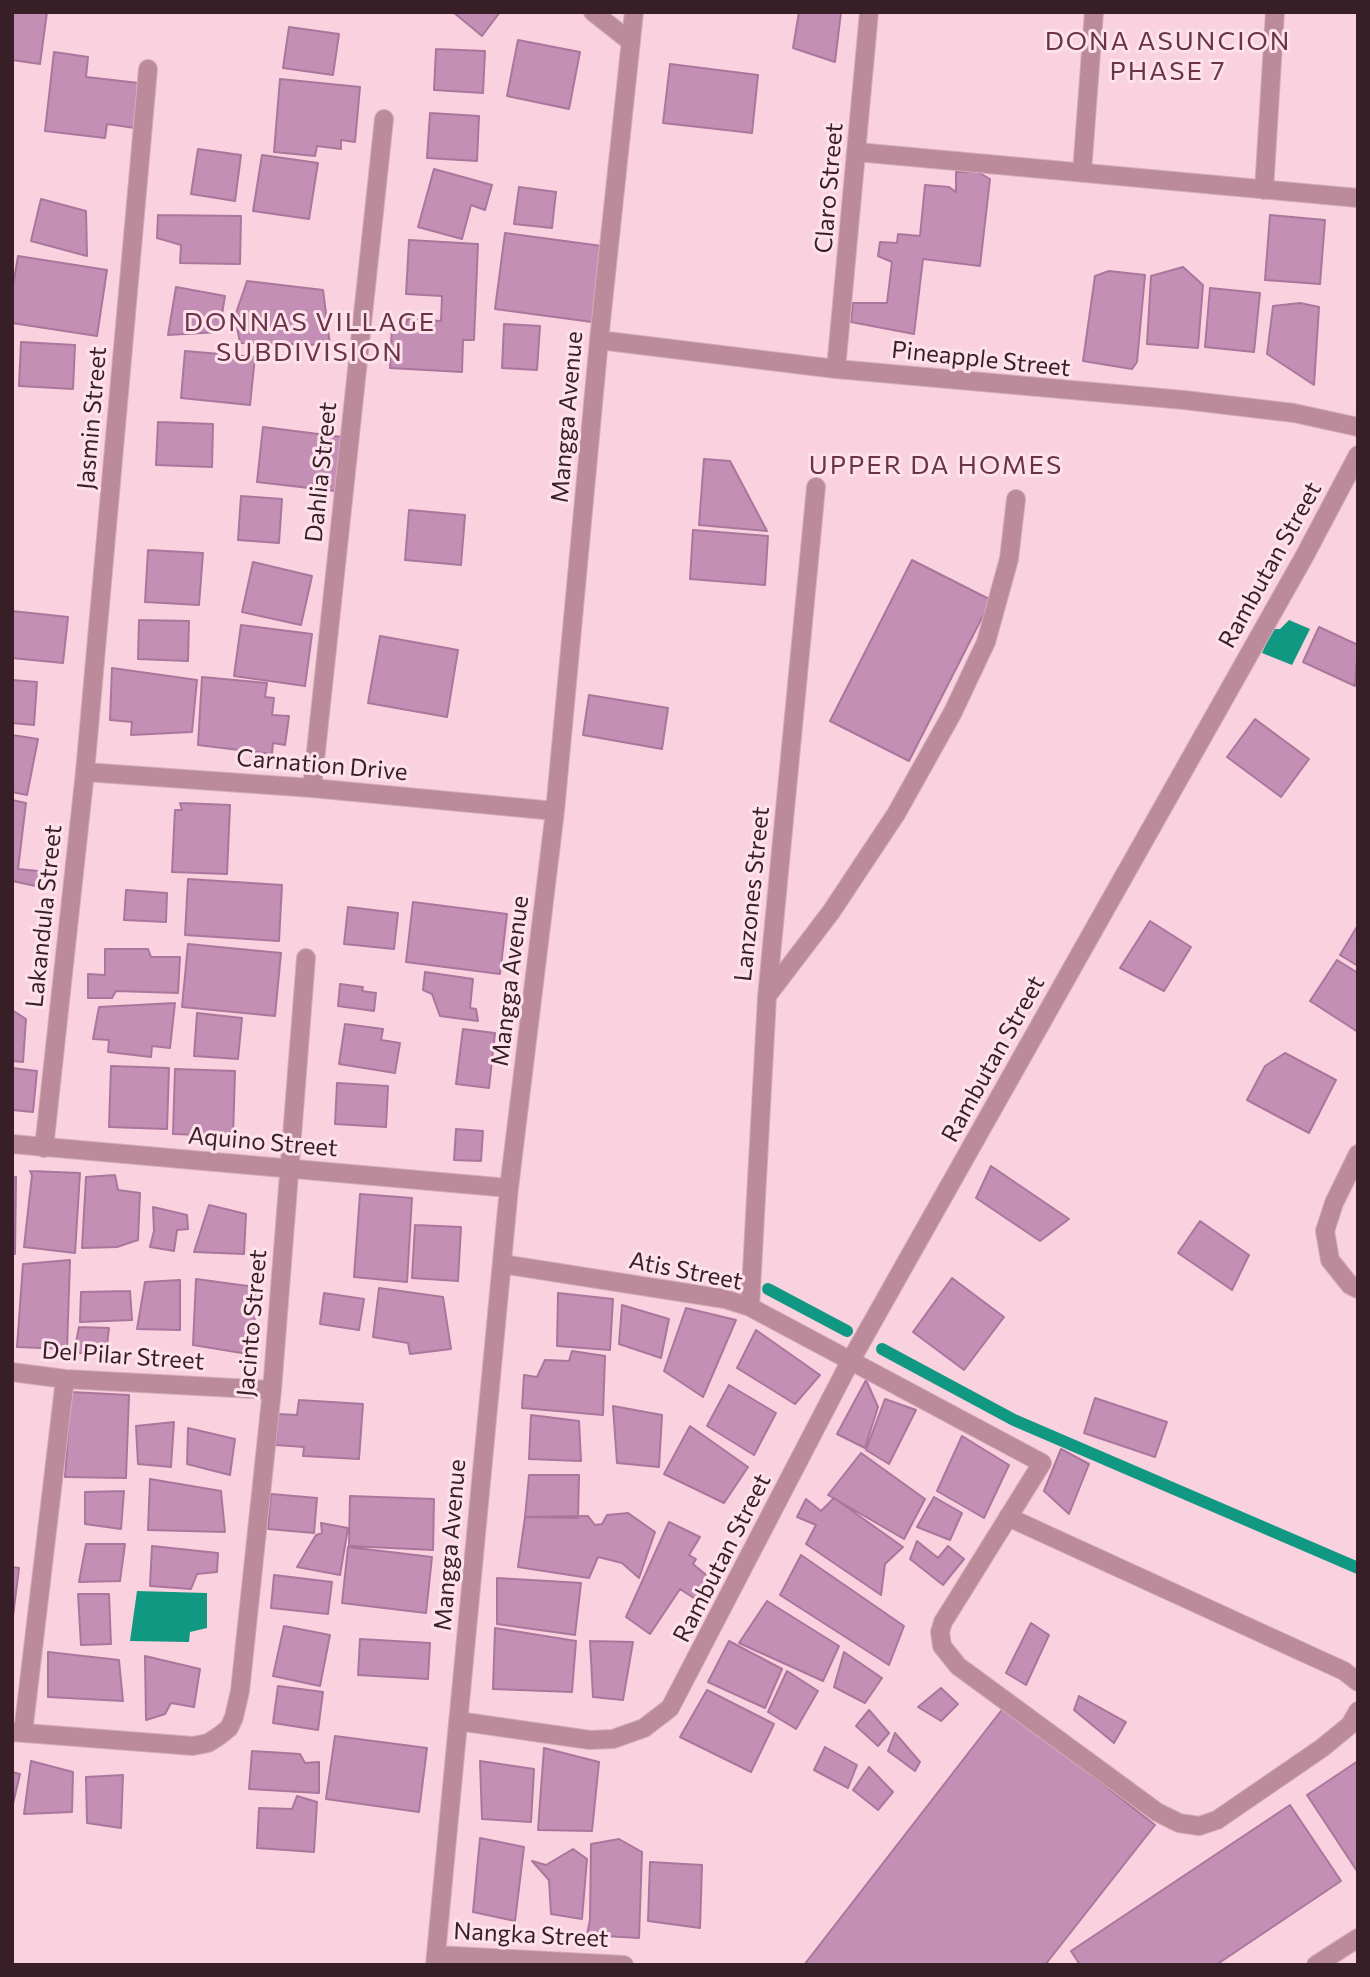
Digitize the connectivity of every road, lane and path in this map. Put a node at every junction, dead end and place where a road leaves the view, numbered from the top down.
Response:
1 (593, 12) edge
2 (634, 12) edge
3 (869, 12) edge
4 (1094, 12) edge
5 (1275, 12) edge
6 (631, 42) junction
7 (148, 69) dead end
8 (384, 119) dead end
9 (857, 152) junction
10 (1082, 172) junction
11 (1264, 190) junction
12 (1358, 198) edge
13 (599, 340) junction
14 (836, 369) junction
15 (1358, 426) edge
16 (1358, 455) edge
17 (816, 487) dead end
18 (1016, 499) dead end
19 (85, 772) junction
20 (312, 788) junction
21 (555, 811) junction
22 (306, 958) dead end
23 (767, 997) junction
24 (12, 1144) edge
25 (44, 1148) junction
26 (1358, 1154) edge
27 (289, 1169) junction
28 (509, 1188) junction
29 (502, 1264) junction
30 (1358, 1289) edge
31 (750, 1307) junction
32 (851, 1360) junction
33 (12, 1372) edge
34 (65, 1379) junction
35 (272, 1390) junction
36 (1008, 1517) junction
37 (1358, 1682) edge
38 (1358, 1711) edge
39 (458, 1721) junction
40 (18, 1733) edge
41 (1358, 1938) edge
42 (435, 1960) edge
43 (624, 1965) edge
44 (1316, 1965) edge

1 - 6 street
2 - 6 street, Mangga Avenue
3 - 9 street, Claro Street
4 - 10 street
5 - 11 street
6 - 13 street, Mangga Avenue
7 - 19 street, Jasmin Street
8 - 20 street, Dahlia Street
9 - 10 street
9 - 14 street, Claro Street
10 - 11 street
11 - 12 street
13 - 14 street, Pineapple Street
13 - 21 street, Mangga Avenue
14 - 15 street, Pineapple Street
16 - 32 street, Rambutan Street
17 - 23 street, Lanzones Street
18 - 23 street
19 - 20 street, Carnation Drive
19 - 25 street, Lakandula Street
20 - 21 street, Carnation Drive
21 - 28 street, Mangga Avenue
22 - 27 street, Jacinto Street
23 - 31 street, Lanzones Street
24 - 25 street, Aquino Street
25 - 27 street, Aquino Street
26 - 30 street
27 - 28 street, Aquino Street
27 - 35 street, Jacinto Street
28 - 29 street, Mangga Avenue
29 - 31 street, Atis Street
29 - 39 street, Mangga Avenue
31 - 32 street, Atis Street
32 - 36 street, Atis Street
32 - 39 street, Rambutan Street
33 - 34 street, Del Pilar Street
34 - 35 street, Del Pilar Street
34 - 40 street
35 - 40 street, Jacinto Street
36 - 37 street
36 - 38 street
39 - 42 street, Mangga Avenue
41 - 44 street
42 - 43 street, Nangka Street

